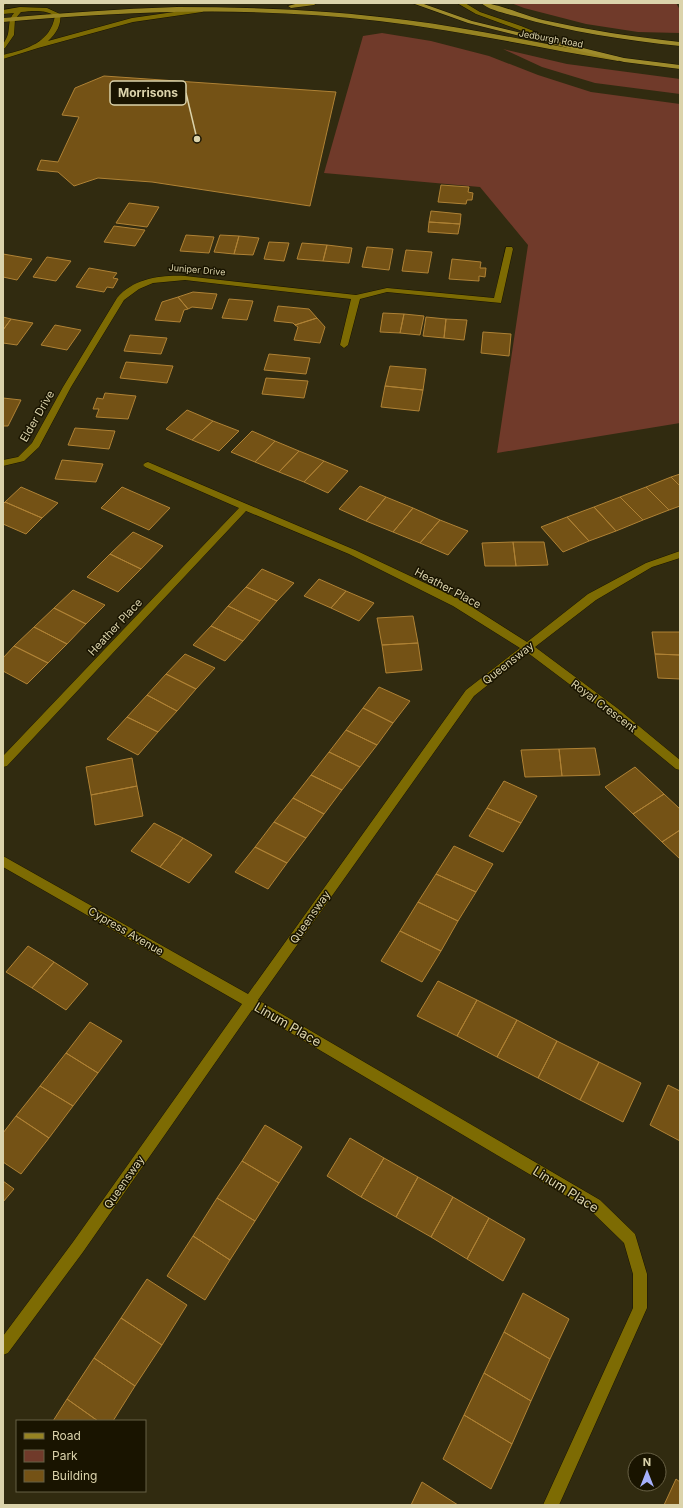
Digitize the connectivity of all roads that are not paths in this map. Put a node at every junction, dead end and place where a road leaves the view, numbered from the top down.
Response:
1 (34, 3) edge
2 (314, 3) edge
3 (415, 3) edge
4 (460, 3) edge
5 (484, 3) edge
6 (209, 9) junction
7 (259, 9) junction
8 (18, 11) junction
9 (3, 12) edge
10 (58, 16) junction
11 (12, 19) junction
12 (3, 20) edge
13 (680, 44) edge
14 (39, 46) junction
15 (3, 47) edge
16 (570, 47) junction
17 (3, 57) edge
18 (624, 60) junction
19 (680, 67) edge
20 (509, 248) dead end
21 (356, 297) junction
22 (344, 345) dead end
23 (67, 387) joint
24 (3, 463) edge
25 (148, 465) dead end
26 (245, 507) junction
27 (680, 554) edge
28 (527, 647) junction
29 (3, 763) edge
30 (680, 766) edge
31 (3, 861) edge
32 (250, 1002) junction
33 (3, 1348) edge
34 (551, 1505) edge

1 - 8 street
2 - 7 main road
3 - 16 highway, Jedburgh Road
4 - 16 street
5 - 13 highway
6 - 7 main road
6 - 10 main road
6 - 14 street
7 - 18 main road, Jedburgh Road
8 - 9 street
8 - 10 street
8 - 11 street
10 - 11 main road
10 - 14 street
11 - 12 main road
11 - 15 street
14 - 17 street
16 - 18 highway, Jedburgh Road
18 - 19 highway
20 - 21 street, Juniper Drive
21 - 22 street
21 - 23 street, Juniper Drive
23 - 24 street, Elder Drive
25 - 26 street, Heather Place
26 - 28 street, Heather Place
26 - 29 street, Heather Place
27 - 28 street, Queensway
28 - 30 street, Royal Crescent
28 - 32 street, Queensway
31 - 32 street, Cypress Avenue
32 - 33 street, Queensway
32 - 34 street, Linum Place

